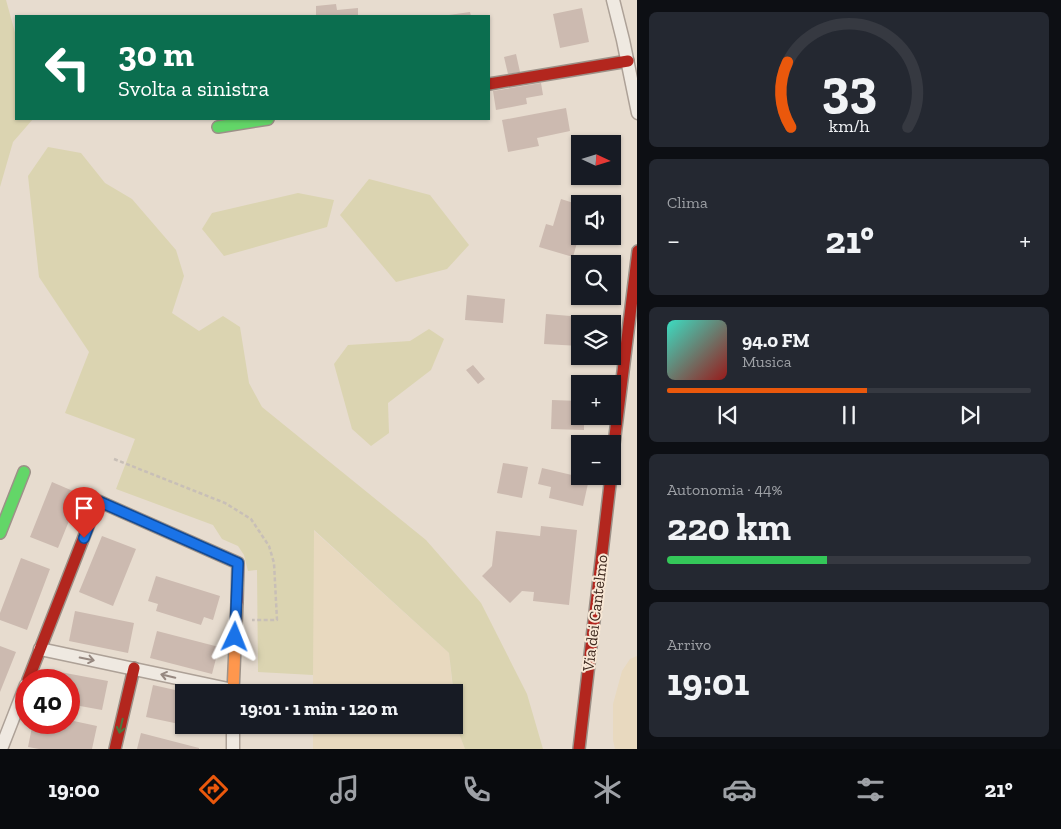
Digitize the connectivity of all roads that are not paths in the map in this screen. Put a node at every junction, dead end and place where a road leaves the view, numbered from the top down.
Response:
1 (613, 0) edge
2 (628, 61) junction
3 (490, 84) edge
4 (637, 113) edge
5 (262, 120) edge
6 (218, 127) dead end
7 (637, 251) edge
8 (615, 435) edge
9 (24, 472) dead end
10 (610, 485) edge
11 (0, 533) edge
12 (40, 649) junction
13 (134, 668) junction
14 (32, 669) edge
15 (203, 684) edge
16 (233, 684) edge
17 (15, 713) edge
18 (233, 734) edge
19 (1, 749) edge
20 (115, 749) edge
21 (233, 749) edge
22 (579, 749) edge

1 - 2 street
2 - 3 street
2 - 4 street
5 - 6 street
7 - 8 street
9 - 11 street
10 - 22 street, Via dei Cantelmo
12 -> 13 street
12 - 14 street
12 - 16 street
15 -> 13 street
13 -> 20 street
17 - 19 street
18 - 21 street

